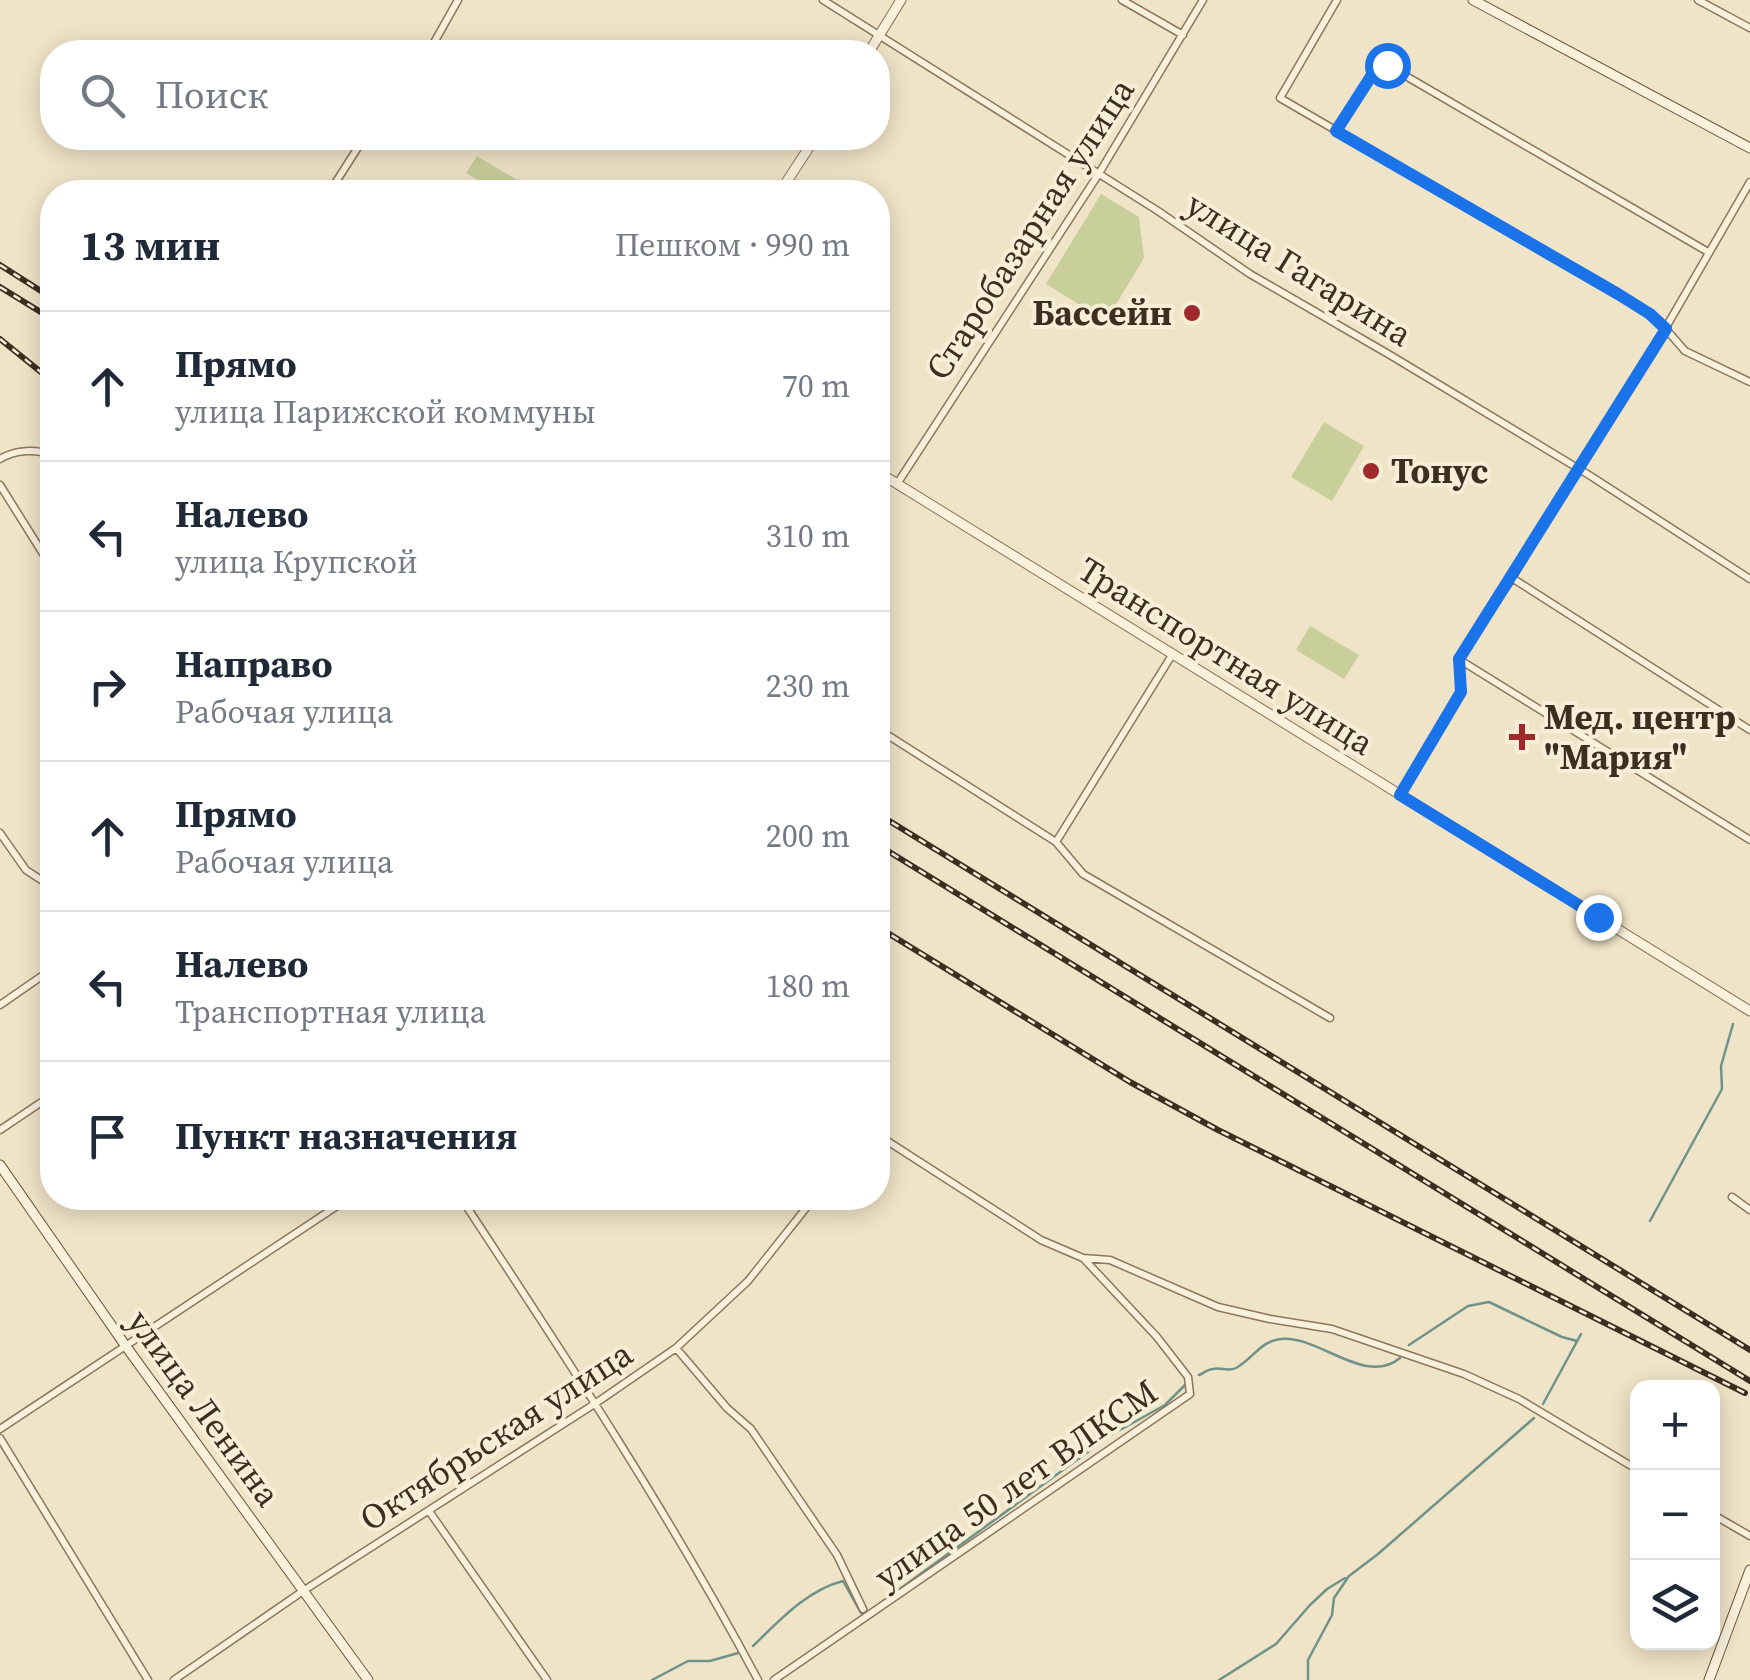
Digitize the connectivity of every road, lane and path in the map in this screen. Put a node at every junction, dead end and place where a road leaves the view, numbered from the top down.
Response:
1 (458, 0) edge
2 (824, 0) edge
3 (902, 0) edge
4 (1122, 0) edge
5 (1203, 0) edge
6 (1336, 0) edge
7 (1473, 0) edge
8 (1698, 0) edge
9 (1750, 28) edge
10 (1183, 35) junction
11 (880, 36) junction
12 (435, 40) edge
13 (878, 40) edge
14 (886, 40) edge
15 (890, 42) edge
16 (1336, 131) junction
17 (1750, 148) edge
18 (356, 150) edge
19 (807, 150) edge
20 (1098, 175) junction
21 (337, 180) edge
22 (788, 180) edge
23 (1750, 182) edge
24 (1708, 252) junction
25 (1666, 329) junction
26 (1750, 382) edge
27 (40, 452) edge
28 (0, 459) edge
29 (1576, 469) junction
30 (890, 480) edge
31 (897, 484) junction
32 (0, 485) edge
33 (40, 549) edge
34 (1512, 578) junction
35 (1750, 578) edge
36 (1172, 655) junction
37 (1459, 659) junction
38 (1750, 730) edge
39 (890, 737) edge
40 (1400, 795) junction
41 (0, 833) edge
42 (1750, 840) edge
43 (1056, 842) junction
44 (40, 880) edge
45 (40, 977) edge
46 (0, 1005) edge
47 (1750, 1011) edge
48 (1330, 1018) dead end
49 (40, 1103) edge
50 (0, 1130) edge
51 (890, 1143) edge
52 (0, 1164) edge
53 (1732, 1196) dead end
54 (332, 1210) edge
55 (469, 1210) edge
56 (804, 1210) edge
57 (1750, 1210) edge
58 (1083, 1258) junction
59 (125, 1345) junction
60 (676, 1348) junction
61 (596, 1404) junction
62 (1, 1426) edge
63 (0, 1438) edge
64 (1630, 1465) edge
65 (428, 1511) junction
66 (1720, 1519) edge
67 (1750, 1536) edge
68 (1750, 1570) edge
69 (303, 1592) junction
70 (863, 1608) dead end
71 (148, 1680) edge
72 (174, 1680) edge
73 (368, 1680) edge
74 (547, 1680) edge
75 (758, 1680) edge
76 (774, 1680) edge
77 (1709, 1680) edge

1 - 12 street
2 - 11 street, улица Гагарина
3 - 11 street
4 - 10 street
5 - 10 street, Старобазарная улица
6 - 16 street
7 - 17 street
8 - 9 street
10 - 20 street, Старобазарная улица
11 - 13 street
11 - 14 street, улица Гагарина
15 - 20 street, улица Гагарина
16 - 24 street
16 - 25 street
18 - 21 street
19 - 22 street
20 - 29 street, улица Гагарина
20 - 31 street, Старобазарная улица
23 - 24 street
24 - 25 street
25 - 26 street
25 - 29 street
27 - 28 street
29 - 34 street
29 - 35 street, улица Гагарина
30 - 31 street, Транспортная улица
31 - 36 street, Транспортная улица
32 - 33 street
34 - 37 street
34 - 38 street
36 - 40 street, Транспортная улица
36 - 43 street
37 - 40 street
37 - 42 street
39 - 43 street
40 - 47 street, Транспортная улица
41 - 44 street
43 - 48 street
45 - 46 street
49 - 50 street
51 - 58 street
52 - 59 street, улица Ленина
53 - 57 street
54 - 59 street
55 - 61 street
56 - 60 street, Октябрьская улица
58 - 64 street
58 - 76 street, улица 50 лет ВЛКСМ
59 - 62 street
59 - 69 street, улица Ленина
60 - 61 street, Октябрьская улица
60 - 70 street
61 - 65 street, Октябрьская улица
61 - 75 street
63 - 71 street
65 - 69 street, Октябрьская улица
65 - 74 street
66 - 67 street
68 - 77 street
69 - 72 street, Октябрьская улица
69 - 73 street, улица Ленина

